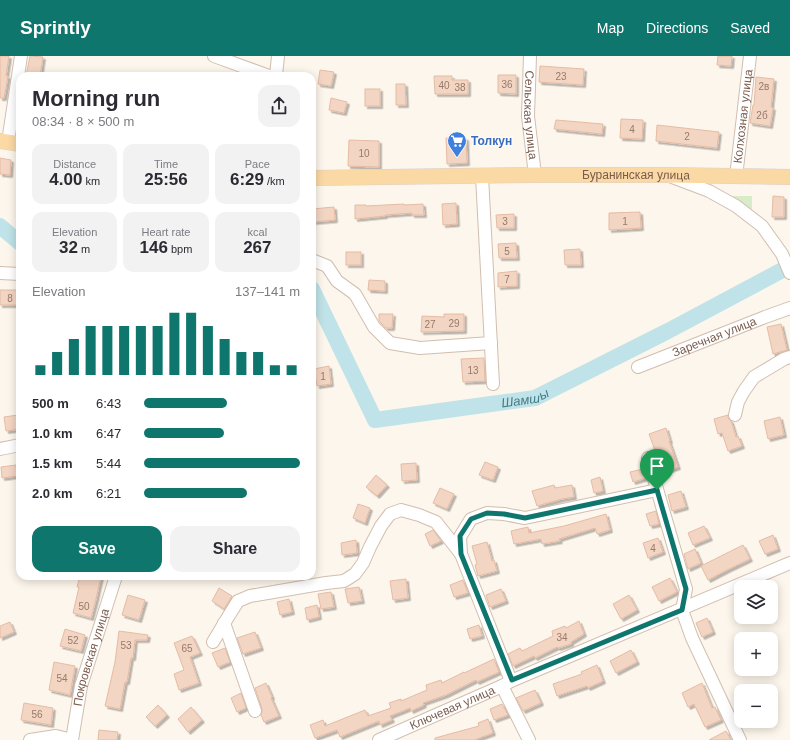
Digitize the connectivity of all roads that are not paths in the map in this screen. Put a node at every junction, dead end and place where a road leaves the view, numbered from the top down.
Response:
1 (21, 56) edge
2 (214, 56) edge
3 (278, 56) edge
4 (530, 56) edge
5 (750, 56) edge
6 (19, 72) edge
7 (258, 72) edge
8 (276, 72) edge
9 (16, 92) edge
10 (9, 143) edge
11 (536, 174) junction
12 (665, 175) junction
13 (482, 176) junction
14 (736, 177) junction
15 (790, 177) edge
16 (316, 178) edge
17 (316, 262) edge
18 (0, 273) edge
19 (790, 273) edge
20 (16, 274) edge
21 (790, 308) edge
22 (491, 343) junction
23 (790, 357) edge
24 (638, 367) dead end
25 (493, 384) dead end
26 (735, 415) dead end
27 (16, 446) edge
28 (0, 449) edge
29 (648, 458) dead end
30 (657, 490) junction
31 (458, 550) junction
32 (790, 564) edge
33 (115, 580) edge
34 (682, 610) junction
35 (224, 623) junction
36 (213, 642) dead end
37 (507, 683) junction
38 (255, 711) dead end
39 (30, 740) edge
40 (72, 740) edge
41 (379, 740) edge
42 (529, 740) edge
43 (740, 740) edge

1 - 6 street
2 - 7 street
3 - 8 street
4 - 11 street, Сельская улица
5 - 14 street, Колхозная улица
9 - 10 street
11 - 12 main road, Буранинская улица
11 - 13 main road, Буранинская улица
12 - 14 main road, Буранинская улица
12 - 19 street
13 - 16 main road, Буранинская улица
13 - 22 street
14 - 15 main road, Буранинская улица
17 - 22 street
18 - 20 street
21 - 24 street, Заречная улица
22 - 25 street
23 - 26 street
27 - 28 street
29 - 30 street
30 - 31 street
30 - 34 street
31 - 35 street
31 - 37 street
32 - 34 street, Ключевая улица
33 - 40 street, Покровская улица
34 - 37 street, Ключевая улица
34 - 43 street
35 - 36 street
35 - 38 street
37 - 41 street, Ключевая улица
37 - 42 street
39 - 40 street

